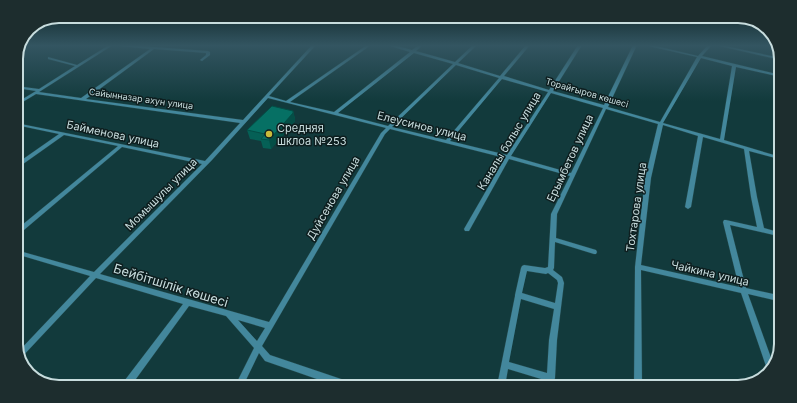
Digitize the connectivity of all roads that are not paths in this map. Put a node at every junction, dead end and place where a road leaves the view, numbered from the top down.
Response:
1 (70, 64) edge
2 (81, 64) edge
3 (131, 64) edge
4 (297, 64) edge
5 (342, 64) edge
6 (397, 64) edge
7 (455, 64) edge
8 (459, 64) edge
9 (512, 64) edge
10 (568, 64) edge
11 (625, 64) edge
12 (695, 64) edge
13 (729, 64) edge
14 (734, 65) junction
15 (78, 66) junction
16 (774, 75) edge
17 (501, 77) junction
18 (23, 88) edge
19 (38, 91) junction
20 (550, 91) junction
21 (266, 97) junction
22 (83, 99) junction
23 (23, 101) edge
24 (287, 102) junction
25 (604, 106) junction
26 (335, 114) junction
27 (244, 122) junction
28 (661, 123) junction
29 (23, 125) edge
30 (388, 128) junction
31 (63, 134) junction
32 (701, 135) junction
33 (722, 141) junction
34 (447, 142) junction
35 (121, 146) junction
36 (746, 148) junction
37 (774, 156) edge
38 (508, 157) junction
39 (23, 162) edge
40 (206, 163) junction
41 (572, 175) junction
42 (688, 207) dead end
43 (23, 227) edge
44 (468, 228) dead end
45 (761, 230) junction
46 (774, 233) edge
47 (552, 239) junction
48 (594, 252) dead end
49 (23, 254) edge
50 (638, 267) junction
51 (549, 270) junction
52 (96, 274) junction
53 (743, 290) junction
54 (518, 295) junction
55 (774, 297) edge
56 (188, 302) junction
57 (558, 307) junction
58 (228, 314) junction
59 (271, 326) junction
60 (258, 348) junction
61 (24, 351) edge
62 (769, 363) edge
63 (505, 364) junction
64 (130, 380) edge
65 (242, 380) edge
66 (332, 380) edge
67 (502, 380) edge
68 (638, 380) edge

1 - 15 street
2 - 15 street
3 - 22 street
4 - 21 street, Момышулы улица
5 - 24 street
6 - 26 street
7 - 30 street, Дуйсенова улица
8 - 17 street, Торайғыров көшесі
9 - 17 street
10 - 20 street, Каналы болыс улица
11 - 25 street, Ерымбетов улица
12 - 28 street, Тохтарова улица
13 - 14 street
14 - 16 street
14 - 33 street
15 - 19 street
17 - 20 street, Торайғыров көшесі
17 - 34 street
18 - 19 street, Сайынназар ахун улица
19 - 22 street, Сайынназар ахун улица
19 - 23 street
20 - 25 street, Торайғыров көшесі
20 - 38 street, Каналы болыс улица
21 - 24 street, Елеусинов улица
21 - 27 street, Момышулы улица
22 - 27 street, Сайынназар ахун улица
24 - 26 street, Елеусинов улица
25 - 28 street, Торайғыров көшесі
25 - 41 street, Ерымбетов улица
26 - 30 street, Елеусинов улица
27 - 40 street, Момышулы улица
28 - 32 street, Торайғыров көшесі
28 - 50 street, Тохтарова улица
29 - 31 street, Байменова улица
30 - 34 street, Елеусинов улица
30 - 59 street, Дуйсенова улица
31 - 35 street, Байменова улица
31 - 39 street
32 - 33 street, Торайғыров көшесі
32 - 42 street
33 - 36 street, Торайғыров көшесі
34 - 38 street, Елеусинов улица
35 - 40 street, Байменова улица
35 - 43 street
36 - 37 street, Торайғыров көшесі
36 - 45 street
38 - 41 street, Елеусинов улица
38 - 44 street, Каналы болыс улица
40 - 52 street, Момышулы улица
41 - 47 street, Ерымбетов улица
45 - 46 street
45 - 53 street
47 - 48 street
47 - 51 street
49 - 52 street, Бейбітшілік көшесі
50 - 53 street, Чайкина улица
50 - 68 street, Тохтарова улица
51 - 54 street
51 - 57 street
52 - 56 street, Бейбітшілік көшесі
52 - 61 street, Момышулы улица
53 - 55 street, Чайкина улица
53 - 62 street
54 - 57 street
54 - 63 street
56 - 58 street, Бейбітшілік көшесі
56 - 64 street
57 - 63 street
58 - 59 street
58 - 60 street, Бейбітшілік көшесі
59 - 60 street, Дуйсенова улица
60 - 65 street, Дуйсенова улица
60 - 66 street, Бейбітшілік көшесі
63 - 67 street

